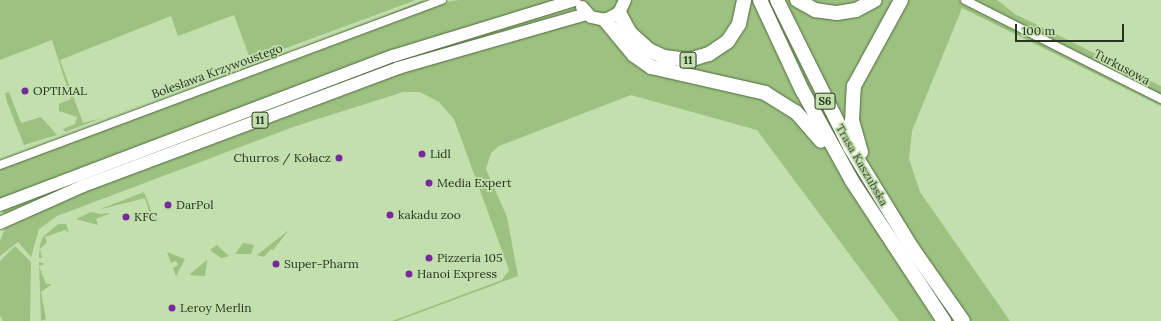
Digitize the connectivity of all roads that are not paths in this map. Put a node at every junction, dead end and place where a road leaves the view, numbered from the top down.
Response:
1 (442, 0) edge
2 (575, 0) edge
3 (580, 0) edge
4 (625, 0) edge
5 (744, 0) edge
6 (760, 0) edge
7 (777, 0) edge
8 (797, 0) edge
9 (876, 0) edge
10 (901, 0) edge
11 (965, 0) edge
12 (619, 13) junction
13 (586, 14) junction
14 (605, 20) junction
15 (1161, 99) edge
16 (0, 166) edge
17 (852, 181) junction
18 (880, 198) junction
19 (0, 205) edge
20 (0, 223) edge
21 (944, 321) edge
22 (963, 321) edge

1 - 16 street, Bolesława Krzywoustego
2 - 19 main road, 11
3 - 13 main road
4 - 12 main road
5 - 12 highway, 11
6 - 17 highway, Trasa Kaszubska / S6
7 - 18 highway, Trasa Kaszubska / S6
8 - 9 highway
10 - 18 highway
11 - 15 street, Turkusowa
12 - 14 main road
13 - 14 main road
13 - 20 main road, 11
14 - 17 highway
17 - 21 highway, Trasa Kaszubska / S6
18 - 22 highway, Trasa Kaszubska / S6

